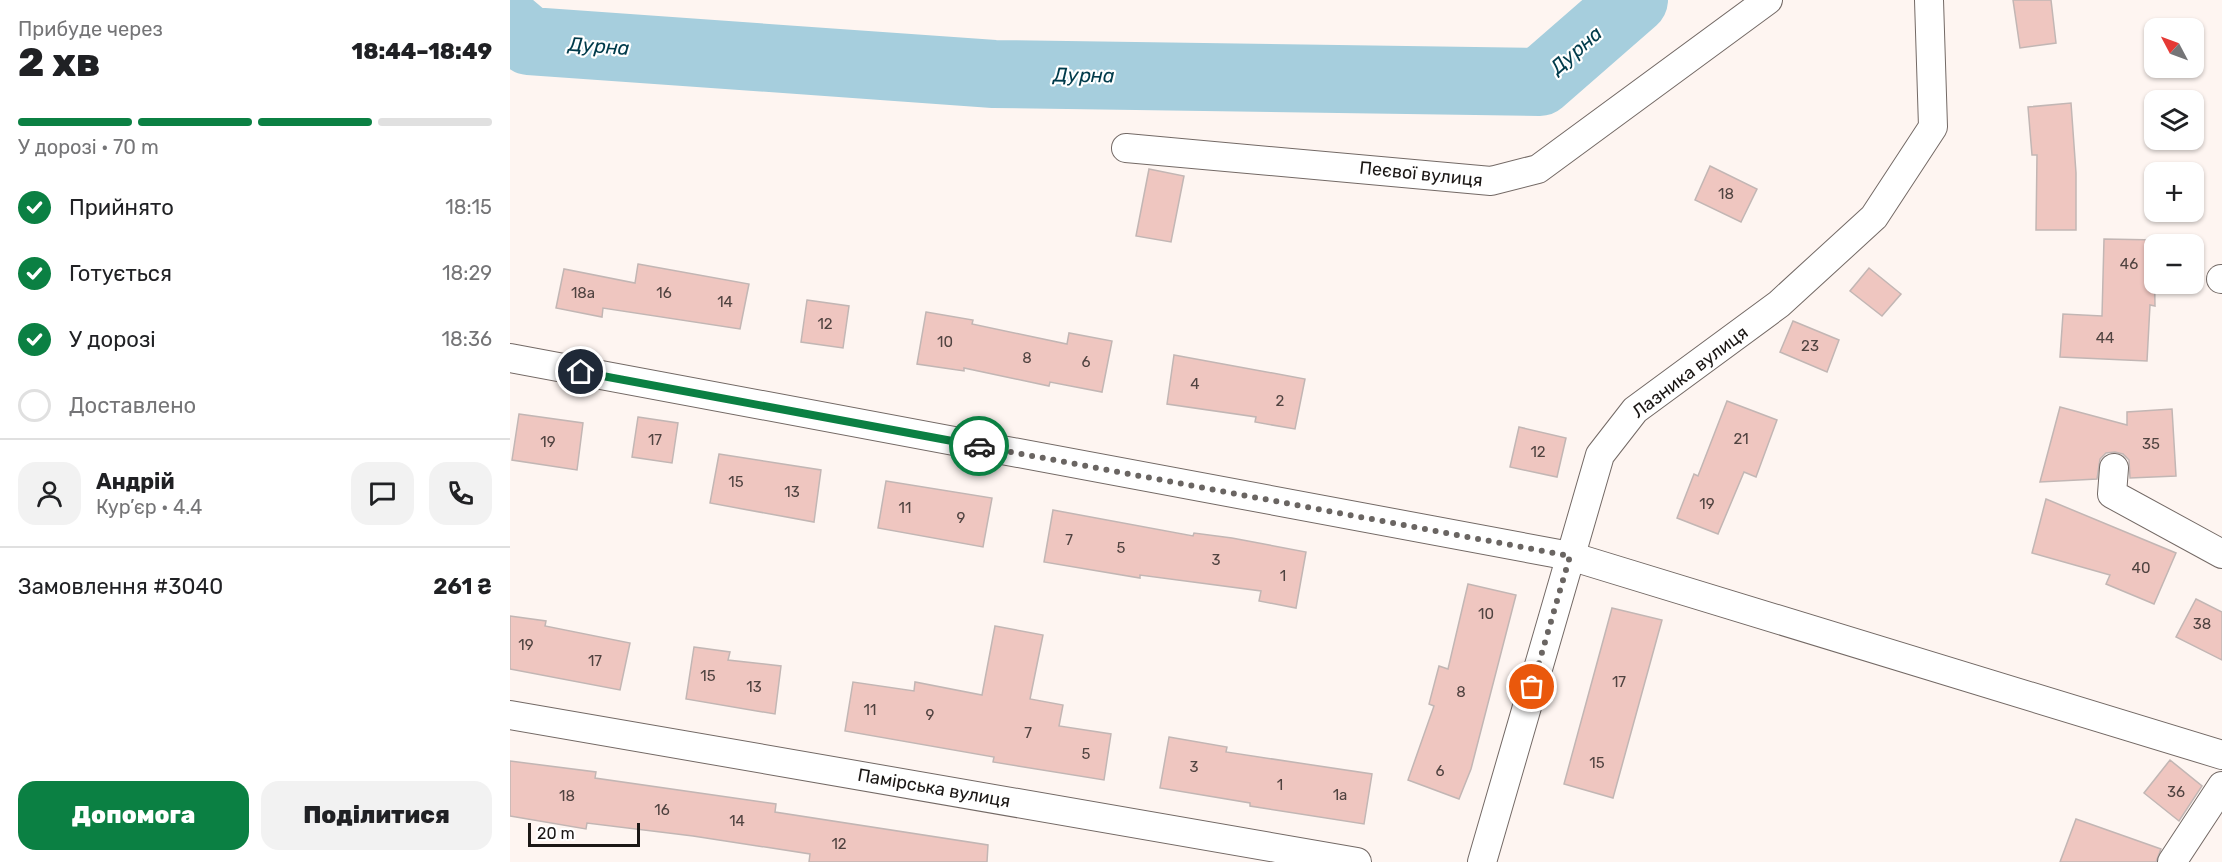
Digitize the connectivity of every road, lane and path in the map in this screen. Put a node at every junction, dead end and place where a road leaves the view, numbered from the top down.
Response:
1 (1768, 0) edge
2 (1929, 0) edge
3 (1126, 148) dead end
4 (510, 358) edge
5 (2114, 468) dead end
6 (2222, 554) edge
7 (1570, 556) junction
8 (510, 715) edge
9 (2222, 755) edge
10 (2222, 786) edge
11 (1357, 862) edge
12 (1482, 862) edge
13 (2172, 862) edge

1 - 3 street, Пеєвої вулиця
2 - 7 street, Лазника вулиця
4 - 7 street
5 - 6 street
7 - 9 street
7 - 12 street, Лазника вулиця
8 - 11 street, Памірська вулиця
10 - 13 street

